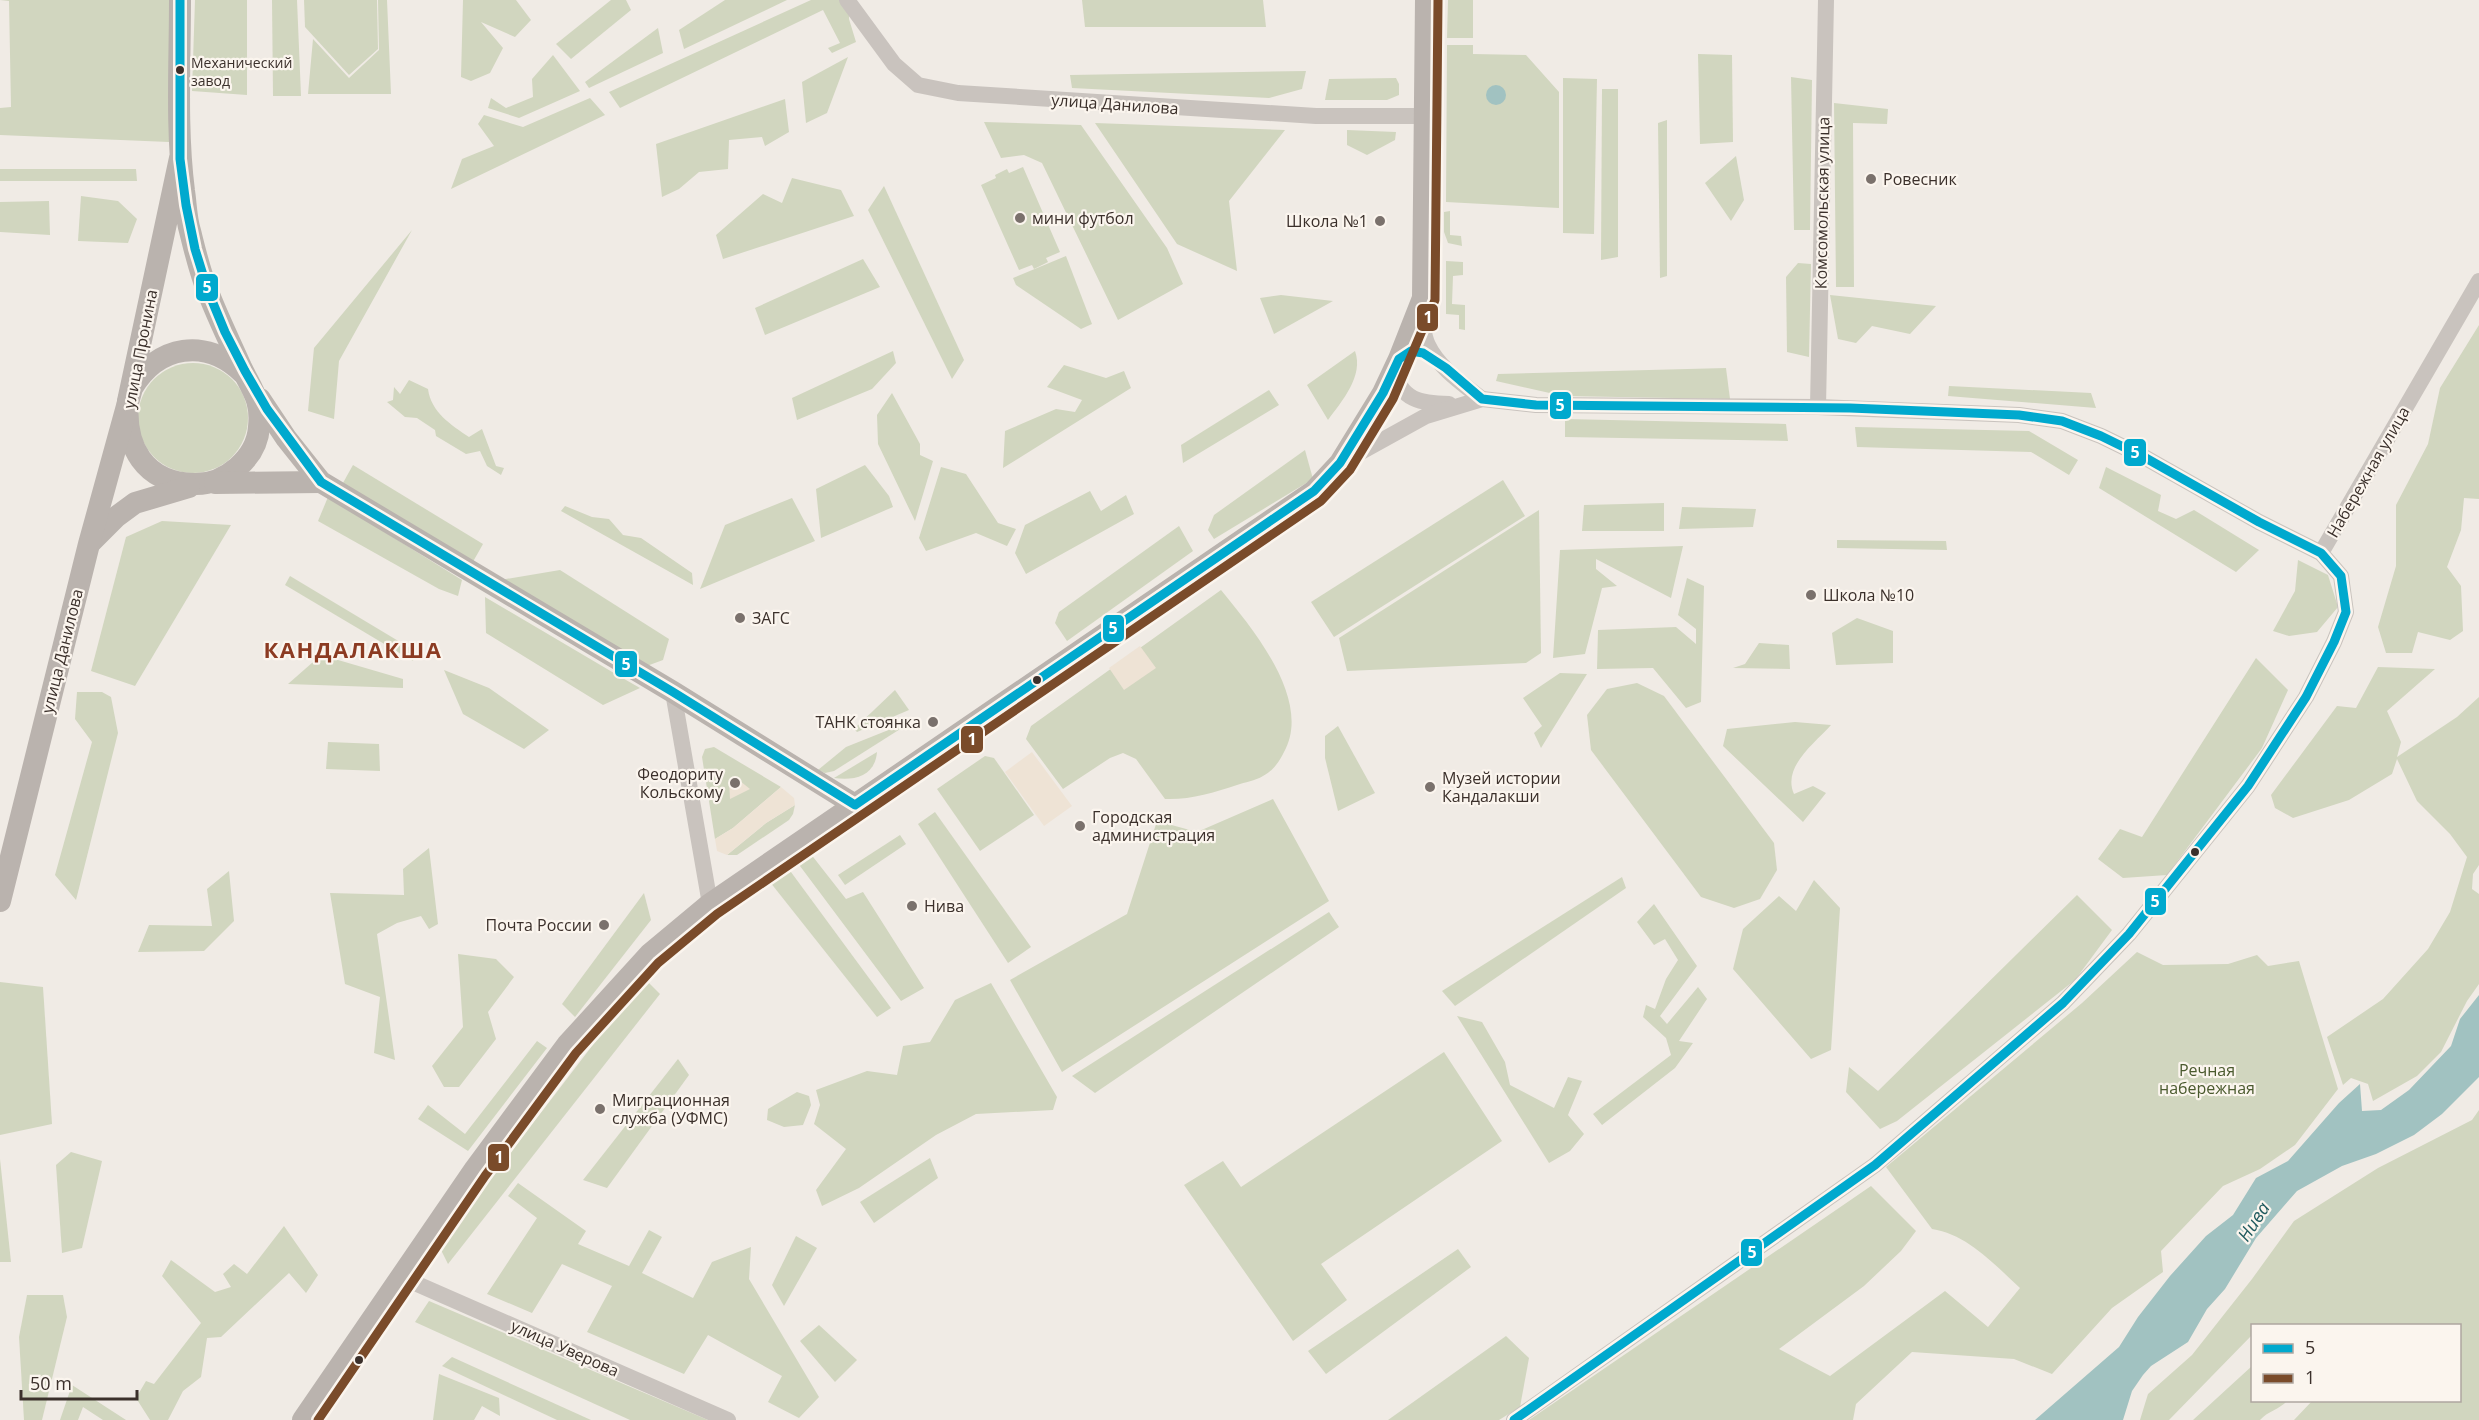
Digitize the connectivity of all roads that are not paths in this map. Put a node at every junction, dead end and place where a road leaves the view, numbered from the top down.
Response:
1 (180, 0) edge
2 (847, 0) edge
3 (1426, 0) edge
4 (1826, 0) edge
5 (1425, 116) junction
6 (180, 158) junction
7 (2479, 281) edge
8 (1423, 298) junction
9 (2474, 299) edge
10 (1397, 364) junction
11 (1446, 369) junction
12 (250, 383) junction
13 (1482, 399) junction
14 (128, 401) junction
15 (1463, 404) junction
16 (1818, 406) junction
17 (1340, 463) junction
18 (321, 482) junction
19 (204, 484) junction
20 (89, 544) junction
21 (2320, 553) junction
22 (673, 692) junction
23 (855, 805) junction
24 (0, 901) edge
25 (710, 903) junction
26 (401, 1277) junction
27 (303, 1420) edge
28 (728, 1420) edge
29 (1514, 1420) edge

1 - 6 main road, улица Пронина
2 - 5 street, улица Данилова
3 - 5 main road
4 - 16 street, Комсомольская улица
5 - 8 main road
6 - 12 main road, улица Пронина
6 - 14 main road, улица Пронина
7 - 9 street, Набережная улица
8 - 10 main road
8 - 11 street
9 - 21 street, Набережная улица
10 - 11 street
10 - 15 street
10 - 17 main road
11 - 13 street
12 - 14 main road
12 - 18 main road
12 - 19 main road, улица Пронина
13 - 15 street
13 - 16 street
14 - 19 main road, улица Пронина
14 - 20 main road, улица Данилова
15 - 17 street
16 - 21 street
17 - 23 main road
18 - 19 main road
18 - 22 main road
19 - 20 main road
20 - 24 main road, улица Данилова
21 - 29 street, Набережная улица
22 - 23 main road
22 - 25 street
23 - 25 main road
25 - 26 main road
26 - 27 main road
26 - 28 street, улица Уверова

